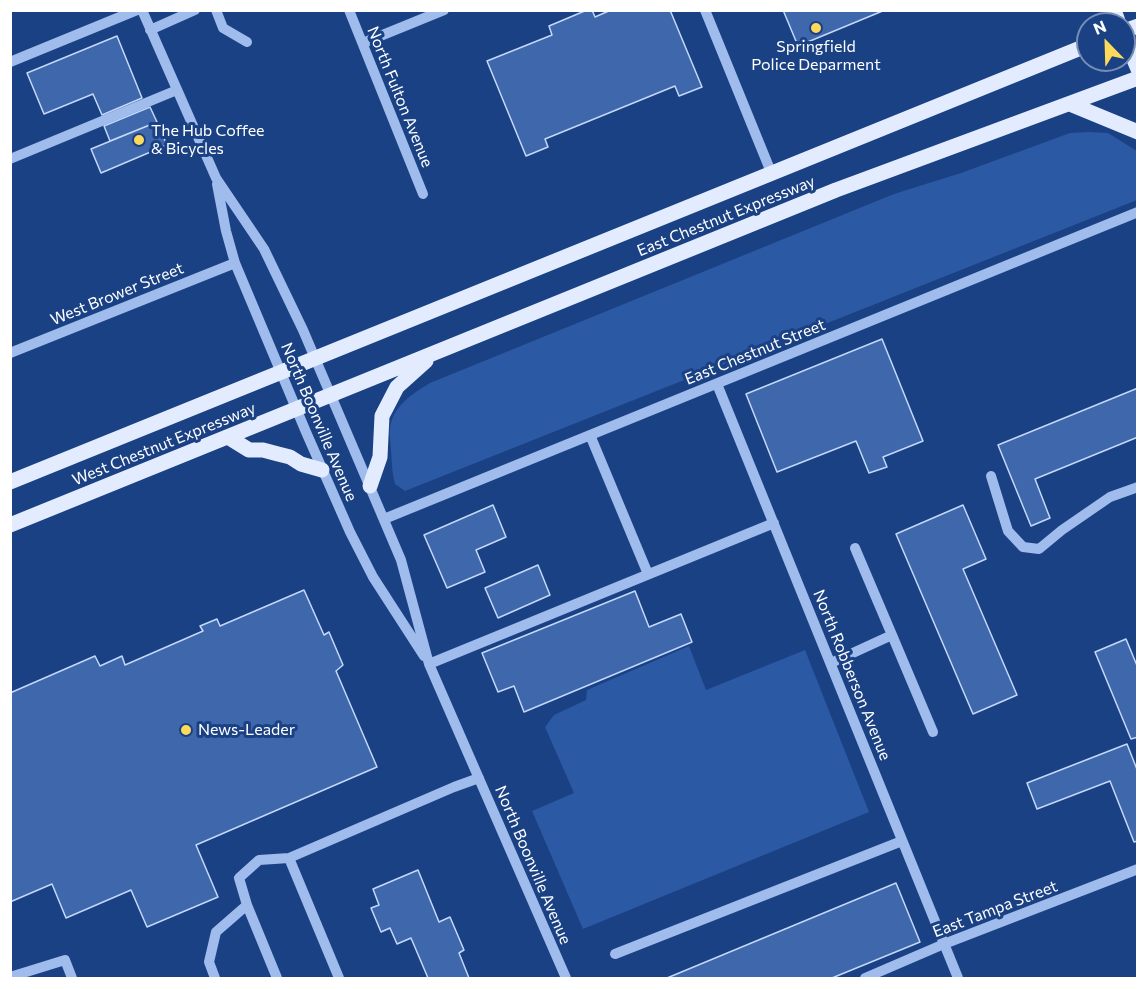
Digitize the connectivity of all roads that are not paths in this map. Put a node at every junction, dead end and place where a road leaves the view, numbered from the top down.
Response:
1 (137, 10) edge
2 (142, 10) edge
3 (195, 10) edge
4 (216, 10) edge
5 (350, 10) edge
6 (444, 10) edge
7 (705, 10) edge
8 (150, 30) junction
9 (246, 42) dead end
10 (363, 43) junction
11 (1076, 50) edge
12 (10, 62) edge
13 (1137, 78) edge
14 (177, 90) junction
15 (1070, 104) junction
16 (1137, 132) edge
17 (10, 159) edge
18 (771, 172) junction
19 (216, 178) junction
20 (423, 194) dead end
21 (1137, 212) edge
22 (235, 263) junction
23 (10, 352) edge
24 (434, 353) junction
25 (315, 358) junction
26 (281, 372) junction
27 (717, 384) junction
28 (331, 395) junction
29 (297, 410) junction
30 (590, 435) junction
31 (228, 437) junction
32 (322, 470) junction
33 (991, 476) dead end
34 (10, 482) edge
35 (370, 486) junction
36 (1137, 487) edge
37 (384, 519) junction
38 (774, 523) junction
39 (10, 525) edge
40 (855, 548) dead end
41 (648, 574) junction
42 (892, 635) junction
43 (831, 663) junction
44 (429, 664) junction
45 (933, 732) dead end
46 (479, 778) junction
47 (902, 841) junction
48 (290, 858) junction
49 (1137, 869) edge
50 (247, 904) junction
51 (944, 944) junction
52 (615, 954) dead end
53 (10, 976) edge
54 (72, 978) edge
55 (215, 978) edge
56 (277, 978) edge
57 (339, 978) edge
58 (566, 978) edge
59 (865, 978) edge
60 (958, 978) edge

1 - 12 street
2 - 8 street, North Boonville Avenue
3 - 8 street
4 - 9 street
5 - 10 street, North Fulton Avenue
6 - 10 street
7 - 18 street
8 - 14 street, North Boonville Avenue
10 - 20 street, North Fulton Avenue
11 - 18 main road, East Chestnut Expressway
13 - 15 main road, East Chestnut Expressway
14 - 17 street
14 - 19 street, North Boonville Avenue
15 - 16 main road
15 - 24 main road, East Chestnut Expressway
18 - 25 main road, East Chestnut Expressway
19 - 22 street, North Boonville Avenue
19 - 25 street, North Boonville Avenue
21 - 27 street, East Chestnut Street
22 - 23 street, West Brower Street
22 - 26 street, North Boonville Avenue
24 - 28 main road, East Chestnut Expressway
24 - 35 main road
25 - 26 main road, West Chestnut Expressway
25 - 28 street, North Boonville Avenue
26 - 29 street, North Boonville Avenue
26 - 34 main road, West Chestnut Expressway
27 - 30 street, East Chestnut Street
27 - 38 street, North Robberson Avenue
28 - 29 main road, West Chestnut Expressway
28 - 35 street, North Boonville Avenue
29 - 31 main road, West Chestnut Expressway
29 - 32 street, North Boonville Avenue
30 - 37 street, East Chestnut Street
30 - 41 street
31 - 32 main road
31 - 39 main road, West Chestnut Expressway
32 - 44 street, North Boonville Avenue
33 - 36 street
35 - 37 street, North Boonville Avenue
37 - 44 street, North Boonville Avenue
38 - 41 street
38 - 43 street, North Robberson Avenue
40 - 42 street
41 - 44 street
42 - 43 street
42 - 45 street
43 - 47 street, North Robberson Avenue
44 - 46 street, North Boonville Avenue
46 - 48 street
46 - 58 street, North Boonville Avenue
47 - 51 street, North Robberson Avenue
47 - 52 street
48 - 50 street
48 - 57 street
49 - 51 street, East Tampa Street
50 - 55 street
50 - 56 street
51 - 59 street, East Tampa Street
51 - 60 street, North Robberson Avenue
53 - 54 street

